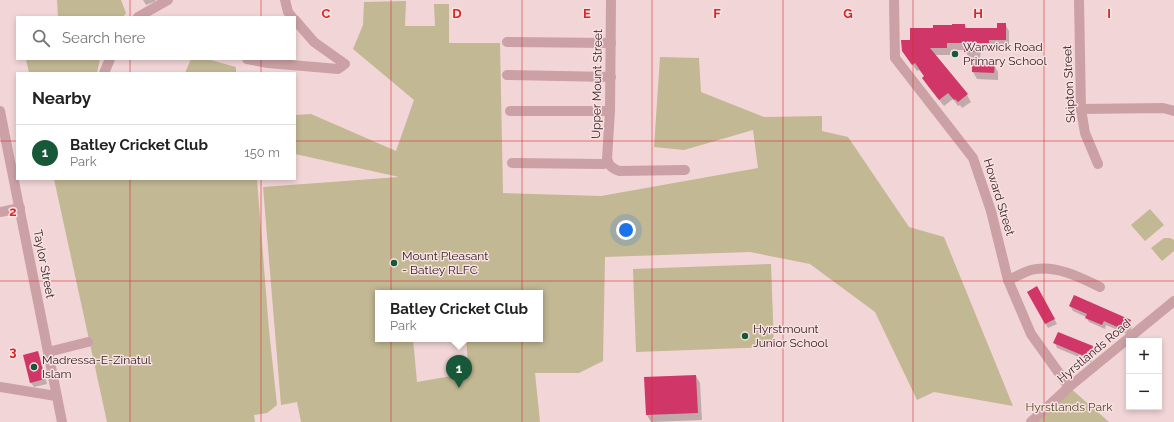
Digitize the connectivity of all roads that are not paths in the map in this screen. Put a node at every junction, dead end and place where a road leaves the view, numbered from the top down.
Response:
1 (168, 0) edge
2 (285, 0) edge
3 (611, 0) edge
4 (894, 0) edge
5 (1079, 0) edge
6 (140, 16) edge
7 (291, 16) edge
8 (296, 21) edge
9 (507, 42) dead end
10 (611, 43) junction
11 (110, 60) edge
12 (252, 60) edge
13 (104, 72) edge
14 (507, 75) dead end
15 (611, 77) junction
16 (1081, 108) junction
17 (510, 110) dead end
18 (610, 110) junction
19 (0, 111) edge
20 (1174, 111) edge
21 (512, 160) dead end
22 (609, 163) junction
23 (1098, 164) dead end
24 (685, 170) dead end
25 (15, 173) edge
26 (20, 208) junction
27 (0, 212) edge
28 (1008, 280) junction
29 (1100, 287) dead end
30 (1174, 301) edge
31 (88, 342) dead end
32 (48, 352) junction
33 (0, 387) edge
34 (1069, 388) junction
35 (56, 396) junction
36 (62, 422) edge
37 (1031, 422) edge

1 - 6 street
2 - 7 street
3 - 10 street, Upper Mount Street
4 - 28 street, Howard Street
5 - 16 street, Skipton Street
8 - 12 street
9 - 10 street
10 - 15 street, Upper Mount Street
11 - 13 street
14 - 15 street
15 - 18 street, Upper Mount Street
16 - 20 street
16 - 23 street, Skipton Street
17 - 18 street
18 - 22 street, Upper Mount Street
19 - 25 street, Taylor Street
21 - 22 street
22 - 24 street
25 - 26 street, Taylor Street
26 - 27 street
26 - 32 street, Taylor Street
28 - 29 street
28 - 34 street, Howard Street
30 - 34 street, Hyrstlands Road
31 - 32 street
32 - 35 street, Taylor Street
33 - 35 street
34 - 37 street, Hyrstlands Road
35 - 36 street, Taylor Street

